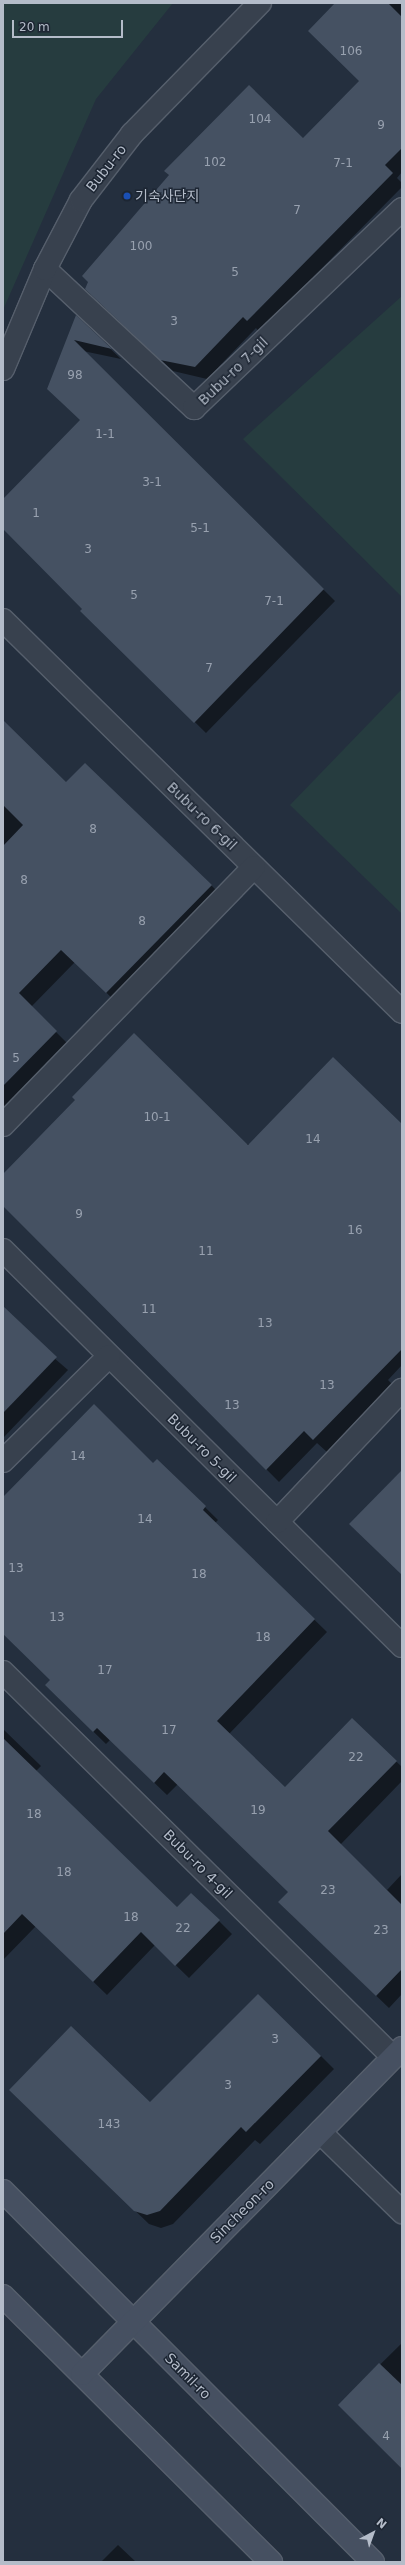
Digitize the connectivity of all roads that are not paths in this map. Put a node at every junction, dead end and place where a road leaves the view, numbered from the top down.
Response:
1 (260, 3) edge
2 (402, 209) edge
3 (45, 269) junction
4 (3, 368) edge
5 (3, 620) edge
6 (254, 867) junction
7 (402, 1012) edge
8 (3, 1125) edge
9 (3, 1250) edge
10 (109, 1356) junction
11 (402, 1390) edge
12 (3, 1461) edge
13 (277, 1522) junction
14 (402, 1646) edge
15 (3, 1672) edge
16 (398, 2053) edge
17 (320, 2132) junction
18 (3, 2191) edge
19 (402, 2212) edge
20 (3, 2296) edge
21 (134, 2322) junction
22 (82, 2374) junction
23 (271, 2562) edge
24 (373, 2562) edge

1 - 3 street, Bubu-ro
2 - 3 street, Bubu-ro 7-gil
3 - 4 street, Bubu-ro
5 - 6 street, Bubu-ro 6-gil
6 - 7 street, Bubu-ro 6-gil
6 - 8 street
9 - 10 street, Bubu-ro 5-gil
10 - 12 street
10 - 13 street, Bubu-ro 5-gil
11 - 13 street
13 - 14 street, Bubu-ro 5-gil
15 - 16 street, Bubu-ro 4-gil
16 - 17 street, Sincheon-ro
17 - 19 street
17 - 21 street, Sincheon-ro
18 - 21 street, Samil-ro
20 - 22 street
21 - 22 street, Sincheon-ro
21 - 24 street, Samil-ro
22 - 23 street

